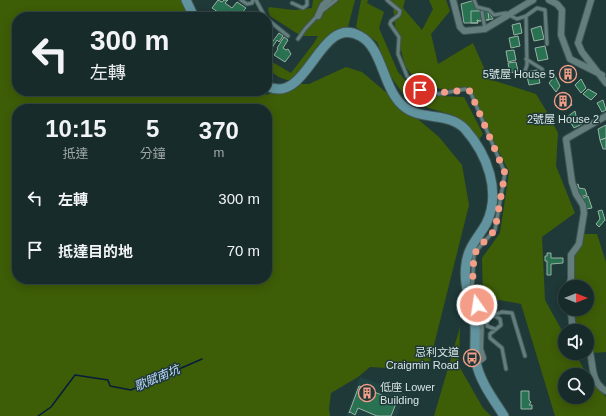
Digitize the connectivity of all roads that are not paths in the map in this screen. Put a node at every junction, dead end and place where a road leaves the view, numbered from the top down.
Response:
1 (186, 0) edge
2 (241, 0) edge
3 (255, 0) edge
4 (307, 0) edge
5 (329, 0) edge
6 (336, 0) edge
7 (387, 0) edge
8 (453, 0) edge
9 (474, 0) edge
10 (533, 0) edge
11 (591, 0) edge
12 (553, 1) edge
13 (292, 3) dead end
14 (517, 10) junction
15 (192, 12) edge
16 (262, 12) edge
17 (482, 12) dead end
18 (509, 15) junction
19 (318, 16) junction
20 (526, 16) junction
21 (272, 23) edge
22 (485, 29) junction
23 (288, 36) dead end
24 (298, 40) dead end
25 (547, 44) dead end
26 (526, 60) junction
27 (525, 70) dead end
28 (602, 75) junction
29 (544, 76) dead end
30 (606, 83) edge
31 (272, 87) edge
32 (606, 116) edge
33 (570, 280) edge
34 (481, 318) junction
35 (495, 329) junction
36 (525, 356) dead end
37 (591, 360) edge
38 (476, 363) junction
39 (506, 369) dead end
40 (606, 391) edge
41 (504, 416) edge

1 - 15 main road
2 - 3 lane
3 - 16 lane
4 - 13 lane
5 - 19 street
6 - 19 lane
7 - 34 lane
8 - 22 street
9 - 14 lane
10 - 14 street
11 - 28 street
12 - 28 street
14 - 18 street
17 - 22 lane
18 - 20 lane
18 - 22 street
19 - 24 lane
20 - 25 lane
20 - 26 lane
21 - 23 lane
26 - 27 lane
26 - 29 lane
28 - 30 street
31 - 38 main road
32 - 33 street
34 - 35 lane
34 - 38 street
35 - 36 lane, bridge
35 - 39 lane
37 - 40 street
38 - 41 main road

